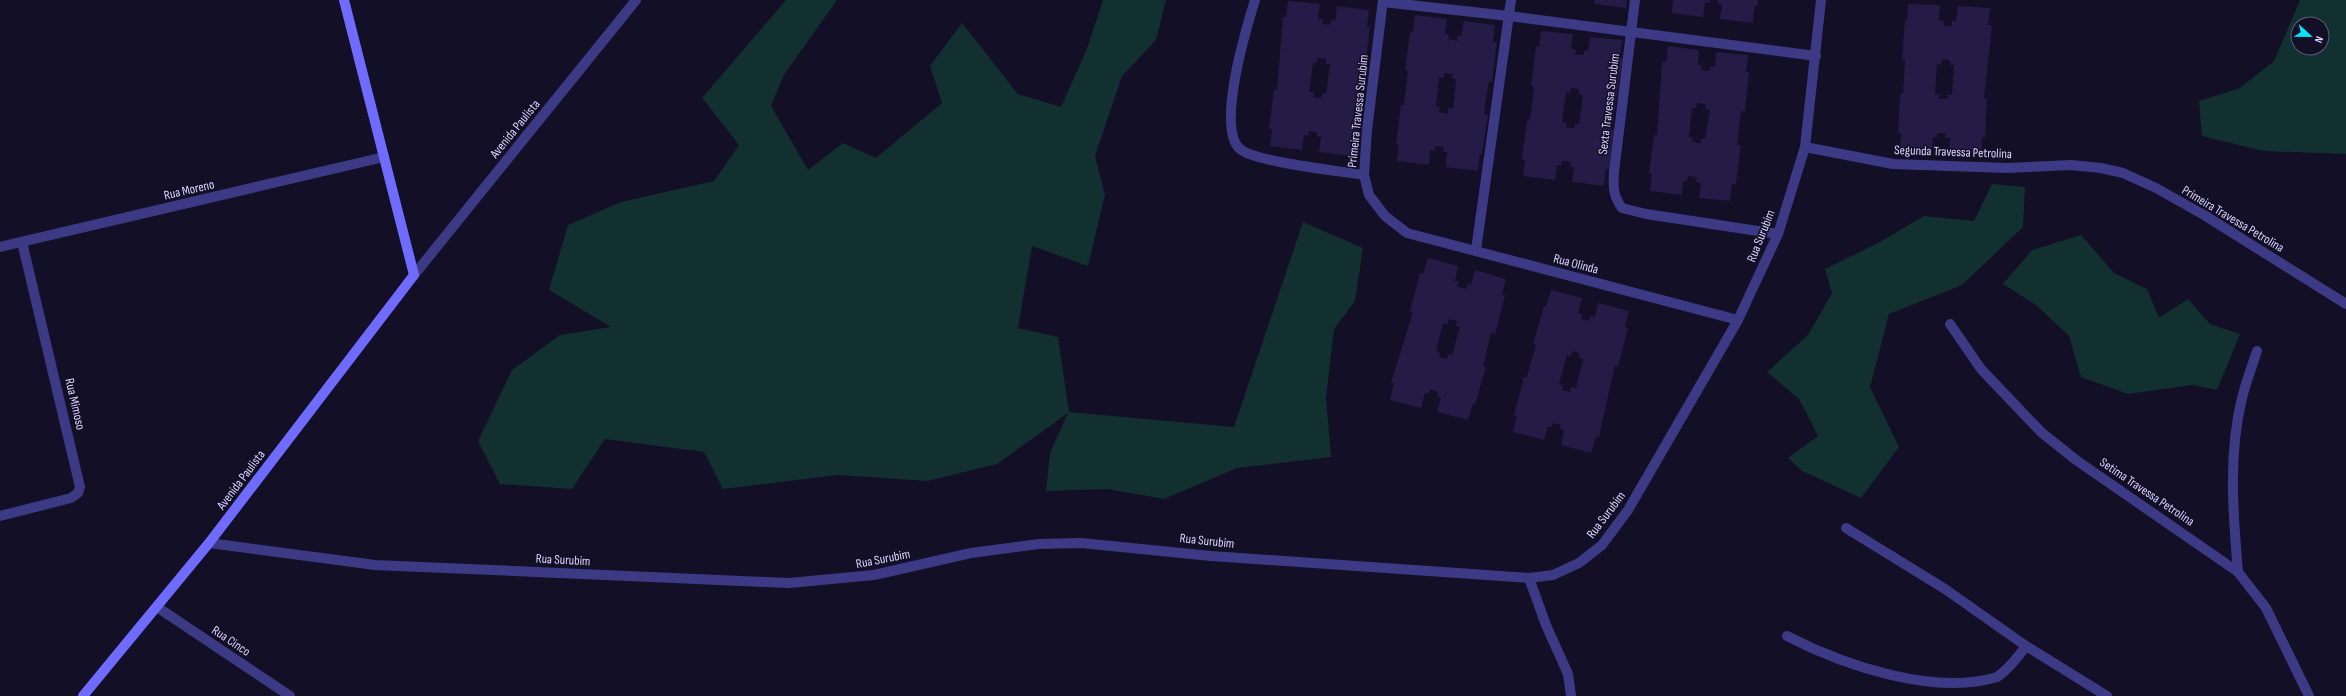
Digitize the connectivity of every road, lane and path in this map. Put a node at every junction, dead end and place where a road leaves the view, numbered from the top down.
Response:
1 (344, 0) edge
2 (636, 0) edge
3 (1254, 0) edge
4 (1511, 0) edge
5 (1635, 0) edge
6 (1821, 0) edge
7 (1383, 1) edge
8 (1509, 16) junction
9 (1630, 33) junction
10 (1816, 56) junction
11 (1805, 147) junction
12 (384, 157) junction
13 (2101, 168) joint
14 (1364, 175) junction
15 (1407, 233) joint
16 (1778, 234) junction
17 (22, 242) junction
18 (0, 247) edge
19 (1476, 250) junction
20 (414, 275) junction
21 (2346, 304) edge
22 (1738, 320) junction
23 (1950, 324) dead end
24 (2257, 351) dead end
25 (0, 516) edge
26 (1846, 528) dead end
27 (209, 543) junction
28 (2238, 572) junction
29 (1529, 578) junction
30 (157, 607) junction
31 (1787, 636) dead end
32 (2026, 646) junction
33 (1920, 691) dead end
34 (1947, 693) dead end
35 (83, 696) edge
36 (290, 696) edge
37 (1571, 696) edge
38 (2107, 696) edge
39 (2309, 696) edge

1 - 12 main road
2 - 20 street, Avenida Paulista
3 - 14 street
4 - 8 street
5 - 9 street, Sexta Travessa Surubim
6 - 10 street, Rua Surubim
7 - 8 street
7 - 14 street, Primeira Travessa Surubim
8 - 9 street
8 - 19 street
9 - 10 street
9 - 16 street, Sexta Travessa Surubim
10 - 11 street, Rua Surubim
11 - 13 street, Segunda Travessa Petrolina
11 - 16 street, Rua Surubim
12 - 17 street, Rua Moreno
12 - 20 main road
13 - 21 street, Primeira Travessa Petrolina
14 - 15 street, Primeira Travessa Surubim
15 - 19 street, Rua Olinda
16 - 22 street, Rua Surubim
17 - 18 street, Rua Moreno
17 - 25 street, Rua Mimoso
19 - 22 street, Rua Olinda
20 - 27 main road, Avenida Paulista
22 - 29 street, Rua Surubim
23 - 28 street, Setima Travessa Petrolina
24 - 28 street
26 - 32 street
27 - 29 street, Rua Surubim
27 - 30 main road, Avenida Paulista
28 - 39 street, Setima Travessa Petrolina
29 - 37 street
30 - 35 main road, Avenida Paulista
30 - 36 street, Rua Cinco
31 - 33 street
32 - 34 street
32 - 38 street

